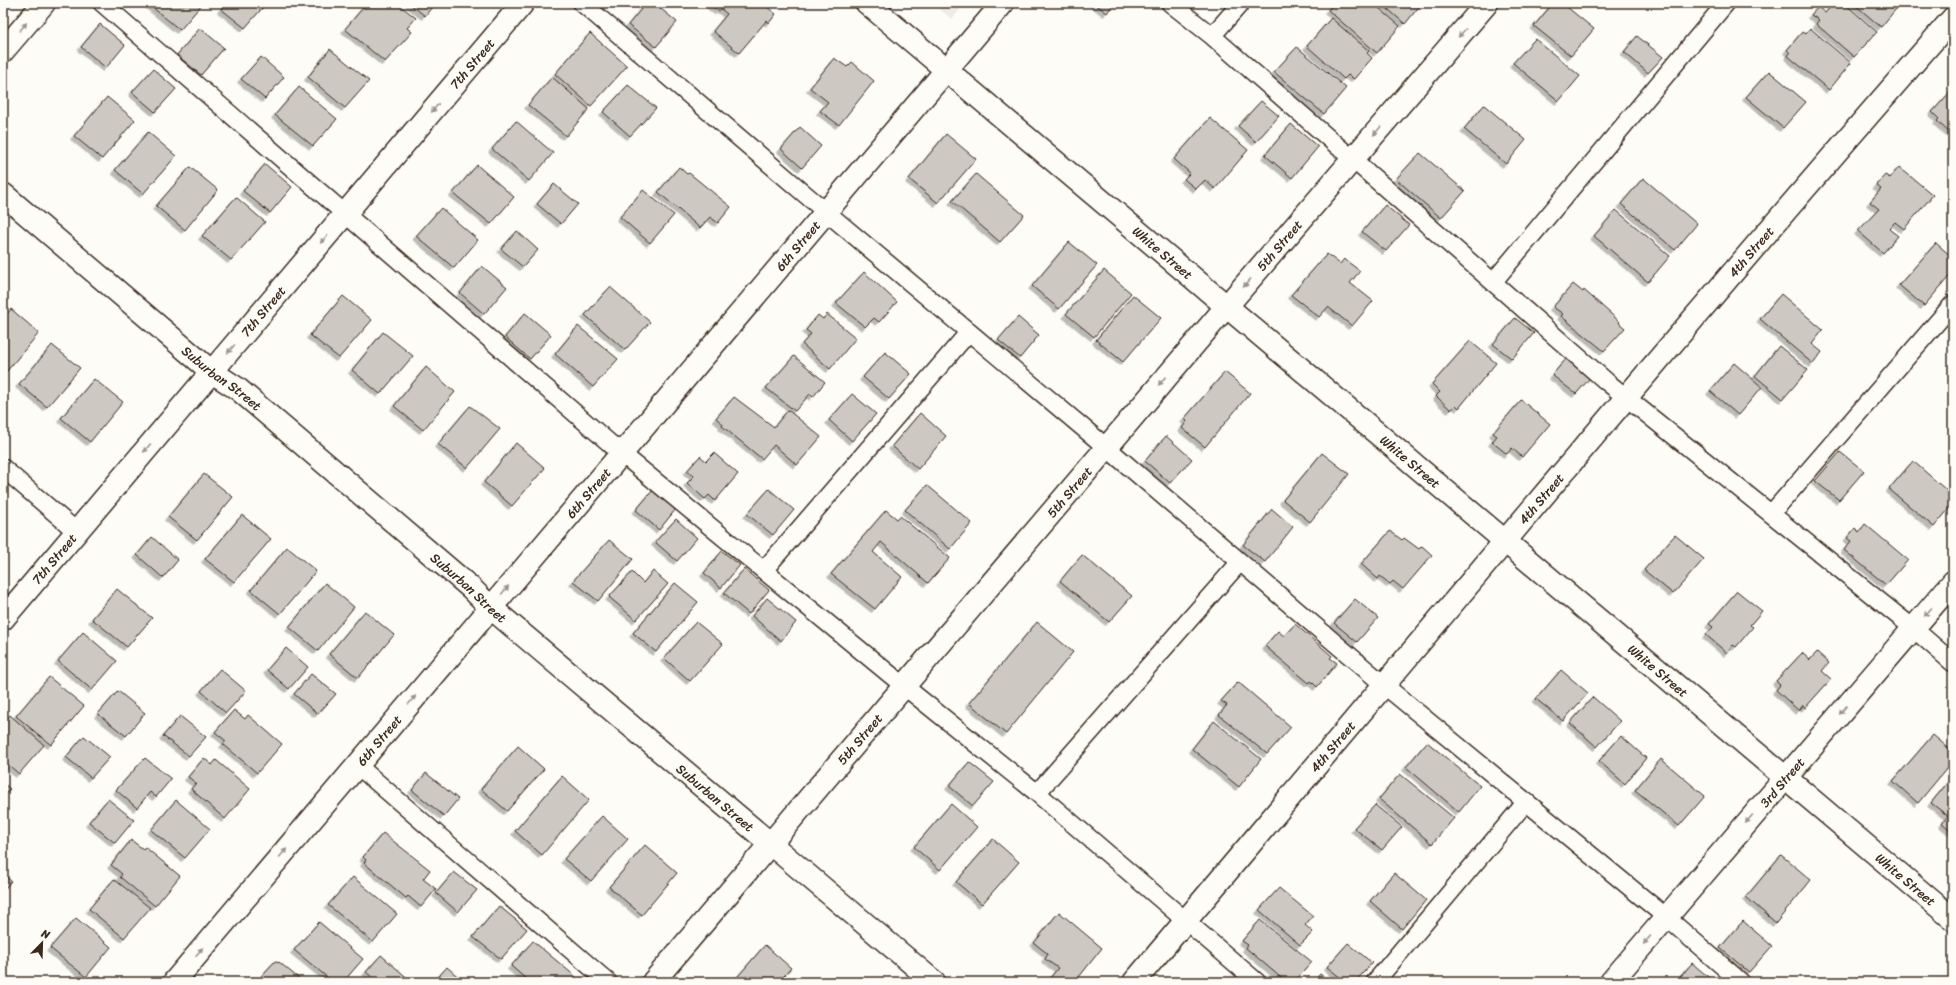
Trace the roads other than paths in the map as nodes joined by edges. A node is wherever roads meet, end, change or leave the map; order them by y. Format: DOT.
graph roads {
  1 [pos="44,3"];
  2 [pos="102,3"];
  3 [pos="523,3"];
  4 [pos="582,3"];
  5 [pos="867,3"];
  6 [pos="1003,3"];
  7 [pos="1170,3"];
  8 [pos="1241,3"];
  9 [pos="1487,3"];
  10 [pos="1726,3"];
  11 [pos="1953,18"];
  12 [pos="1212,36"];
  13 [pos="3,51"];
  14 [pos="946,69"];
  15 [pos="1352,160"];
  16 [pos="3,194"];
  17 [pos="826,211"];
  18 [pos="346,213"];
  19 [pos="1493,282"];
  20 [pos="1953,304"];
  21 [pos="1226,306"];
  22 [pos="969,332"];
  23 [pos="212,372"];
  24 [pos="1627,398"];
  25 [pos="1106,447"];
  26 [pos="621,453"];
  27 [pos="3,468"];
  28 [pos="1771,514"];
  29 [pos="77,532"];
  30 [pos="1505,542"];
  31 [pos="1240,562"];
  32 [pos="764,570"];
  33 [pos="1953,582"];
  34 [pos="490,607"];
  35 [pos="3,619"];
  36 [pos="1913,628"];
  37 [pos="1953,663"];
  38 [pos="904,686"];
  39 [pos="1384,686"];
  40 [pos="356,765"];
  41 [pos="1784,778"];
  42 [pos="1037,793"];
  43 [pos="1526,802"];
  44 [pos="770,843"];
  45 [pos="1666,918"];
  46 [pos="1953,920"];
  47 [pos="1185,921"];
  48 [pos="174,982"];
  49 [pos="608,982"];
  50 [pos="653,982"];
  51 [pos="934,982"];
  52 [pos="1134,982"];
  53 [pos="1256,982"];
  54 [pos="1375,982"];
  55 [pos="1611,982"];
  56 [pos="1741,982"];
  13 -- 1 [label="street, one-way"];
  2 -- 18 [label="lane"];
  3 -- 18 [label="street, 7th Street, one-way"];
  4 -- 17 [label="lane"];
  5 -- 14 [label="street, White Street"];
  6 -- 14 [label="street, 6th Street"];
  7 -- 12 [label="lane"];
  8 -- 12 [label="lane"];
  9 -- 15 [label="street, 5th Street, one-way"];
  10 -- 19 [label="lane"];
  11 -- 24 [label="street, 4th Street"];
  12 -- 15 [label="lane"];
  14 -- 17 [label="street, 6th Street"];
  14 -- 21 [label="street, White Street"];
  15 -- 19 [label="lane"];
  15 -- 21 [label="street, 5th Street, one-way"];
  16 -- 23 [label="street, Suburban Street"];
  17 -- 22 [label="lane"];
  17 -- 26 [label="street, 6th Street"];
  18 -- 23 [label="street, 7th Street, one-way"];
  18 -- 26 [label="lane"];
  19 -- 24 [label="lane"];
  20 -- 28 [label="lane"];
  21 -- 25 [label="street, 5th Street, one-way"];
  21 -- 30 [label="street, White Street"];
  22 -- 25 [label="lane"];
  22 -- 32 [label="lane"];
  23 -- 29 [label="street, 7th Street, one-way"];
  23 -- 34 [label="street, Suburban Street"];
  24 -- 28 [label="lane"];
  24 -- 30 [label="street, 4th Street"];
  25 -- 31 [label="lane"];
  25 -- 38 [label="street, 5th Street"];
  26 -- 32 [label="lane"];
  34 -- 26 [label="street, 6th Street, one-way"];
  27 -- 29 [label="lane"];
  28 -- 36 [label="lane"];
  29 -- 35 [label="street, 7th Street"];
  30 -- 39 [label="street, 4th Street"];
  30 -- 41 [label="street, White Street"];
  31 -- 39 [label="lane"];
  31 -- 42 [label="lane"];
  32 -- 38 [label="lane"];
  33 -- 36 [label="street, 3rd Street, one-way"];
  40 -- 34 [label="street, 6th Street, one-way"];
  34 -- 44 [label="street, Suburban Street"];
  36 -- 37 [label="lane"];
  36 -- 41 [label="street, 3rd Street, one-way"];
  38 -- 42 [label="lane"];
  38 -- 44 [label="street, 5th Street"];
  39 -- 43 [label="lane"];
  39 -- 47 [label="street, 4th Street"];
  48 -- 40 [label="street, 6th Street, one-way"];
  40 -- 49 [label="lane"];
  41 -- 45 [label="street, 3rd Street, one-way"];
  41 -- 46 [label="street, White Street"];
  42 -- 47 [label="lane"];
  43 -- 45 [label="lane"];
  43 -- 54 [label="lane"];
  44 -- 50 [label="street, 5th Street"];
  44 -- 51 [label="street, Suburban Street"];
  45 -- 55 [label="street, 3rd Street, one-way"];
  45 -- 56 [label="lane"];
  47 -- 52 [label="street, 4th Street"];
  47 -- 53 [label="lane"];
}
